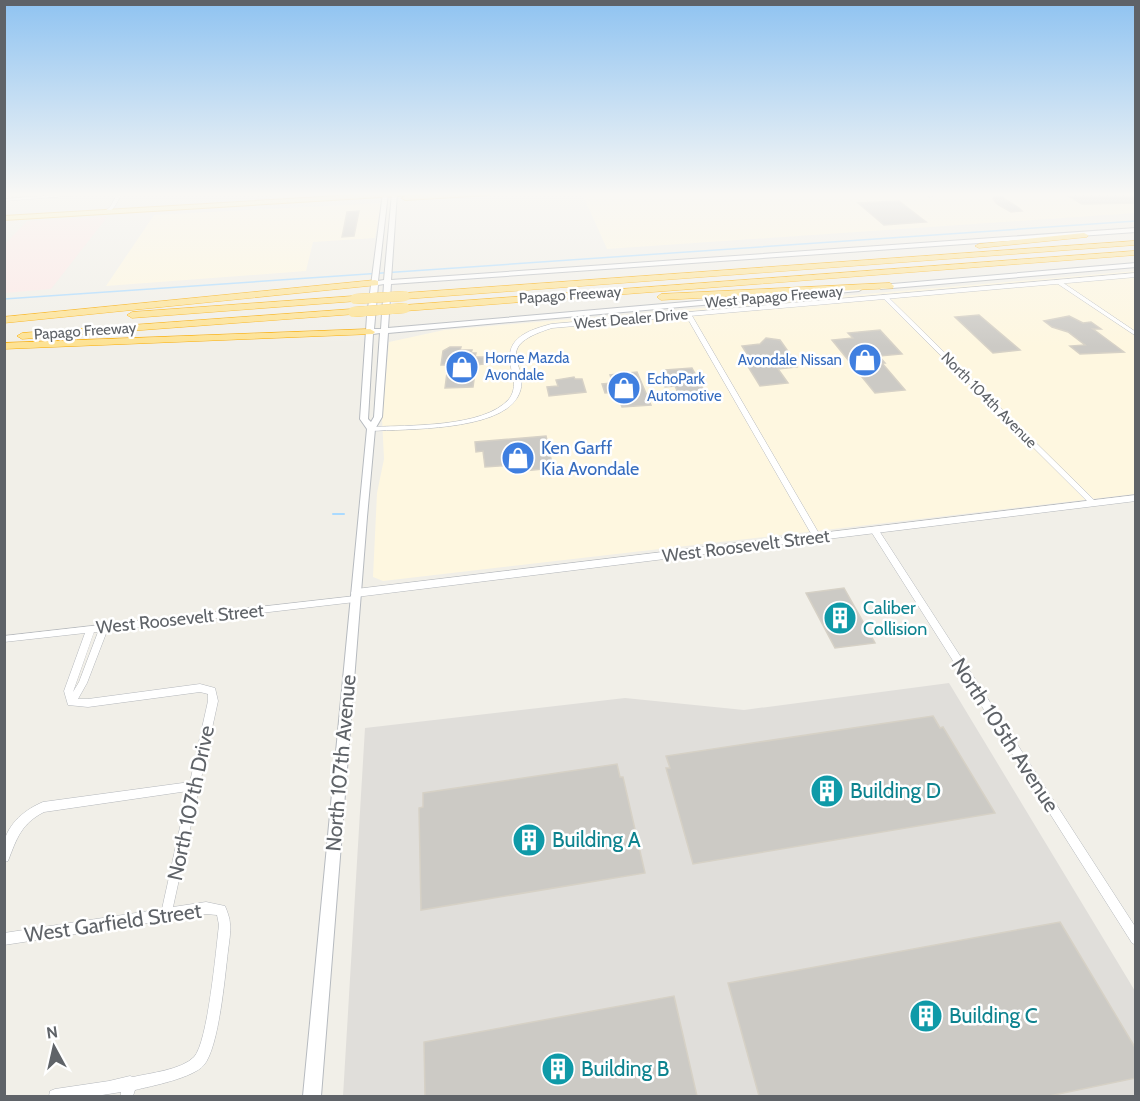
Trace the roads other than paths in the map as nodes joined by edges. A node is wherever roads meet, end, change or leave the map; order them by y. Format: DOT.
graph roads {
  1 [pos="379,244"];
  2 [pos="385,244"];
  3 [pos="390,244"];
  4 [pos="939,244"];
  5 [pos="996,244"];
  6 [pos="1117,244"];
  7 [pos="1136,255"];
  8 [pos="389,256"];
  9 [pos="842,264"];
  10 [pos="1136,265"];
  11 [pos="1136,274"];
  12 [pos="375,280"];
  13 [pos="388,280"];
  14 [pos="1057,281"];
  15 [pos="890,286"];
  16 [pos="884,297"];
  17 [pos="425,306"];
  18 [pos="688,314"];
  19 [pos="4,322"];
  20 [pos="384,331"];
  21 [pos="370,332"];
  22 [pos="1136,335"];
  23 [pos="4,337"];
  24 [pos="4,346"];
  25 [pos="371,429"];
  26 [pos="1136,498"];
  27 [pos="1093,503"];
  28 [pos="875,531"];
  29 [pos="817,537"];
  30 [pos="355,596"];
  31 [pos="104,627"];
  32 [pos="91,629"];
  33 [pos="4,639"];
  34 [pos="85,676"];
  35 [pos="73,678"];
  36 [pos="71,702"];
  37 [pos="194,786"];
  38 [pos="4,856"];
  39 [pos="166,915"];
  40 [pos="4,939"];
  41 [pos="1136,939"];
  42 [pos="128,1090"];
  43 [pos="55,1096"];
  44 [pos="312,1096"];
  1 -- 12 [label="main road, North 107th Avenue"];
  2 -- 8 [label="main road"];
  3 -- 8 [label="main road, North 107th Avenue"];
  4 -- 13 [label="main road"];
  5 -- 9 [label="highway"];
  6 -- 9 [label="highway, Papago Freeway"];
  7 -- 17 [label="highway, Papago Freeway"];
  8 -- 13 [label="main road, North 107th Avenue"];
  9 -- 19 [label="highway, Papago Freeway, bridge"];
  10 -- 15 [label="main road, West Papago Freeway"];
  11 -- 14 [label="street, West Dealer Drive"];
  12 -- 13 [label="main road"];
  12 -- 19 [label="highway"];
  12 -- 21 [label="main road, North 107th Avenue"];
  13 -- 20 [label="main road, North 107th Avenue"];
  14 -- 16 [label="street, West Dealer Drive"];
  14 -- 22 [label="street"];
  15 -- 17 [label="highway"];
  15 -- 20 [label="main road, West Papago Freeway"];
  16 -- 18 [label="street, West Dealer Drive"];
  16 -- 27 [label="street, North 104th Avenue"];
  17 -- 23 [label="highway, Papago Freeway, bridge"];
  18 -- 25 [label="street, West Dealer Drive"];
  18 -- 29 [label="street"];
  20 -- 21 [label="main road, West Papago Freeway"];
  20 -- 25 [label="main road, North 107th Avenue"];
  21 -- 24 [label="highway"];
  21 -- 25 [label="main road, North 107th Avenue"];
  25 -- 30 [label="main road, North 107th Avenue"];
  26 -- 27 [label="street, West Roosevelt Street"];
  27 -- 28 [label="street, West Roosevelt Street"];
  28 -- 29 [label="street, West Roosevelt Street"];
  28 -- 41 [label="street, North 105th Avenue"];
  29 -- 30 [label="street, West Roosevelt Street"];
  30 -- 31 [label="street, West Roosevelt Street"];
  30 -- 44 [label="main road, North 107th Avenue"];
  31 -- 32 [label="street, West Roosevelt Street"];
  31 -- 34 [label="street"];
  32 -- 33 [label="street, West Roosevelt Street"];
  32 -- 35 [label="street"];
  34 -- 35 [label="street"];
  34 -- 36 [label="street"];
  35 -- 36 [label="street"];
  36 -- 37 [label="street, North 107th Drive"];
  37 -- 38 [label="street"];
  37 -- 39 [label="street, North 107th Drive"];
  39 -- 40 [label="street, West Garfield Street"];
  39 -- 42 [label="street, West Garfield Street"];
  42 -- 43 [label="street"];
}
